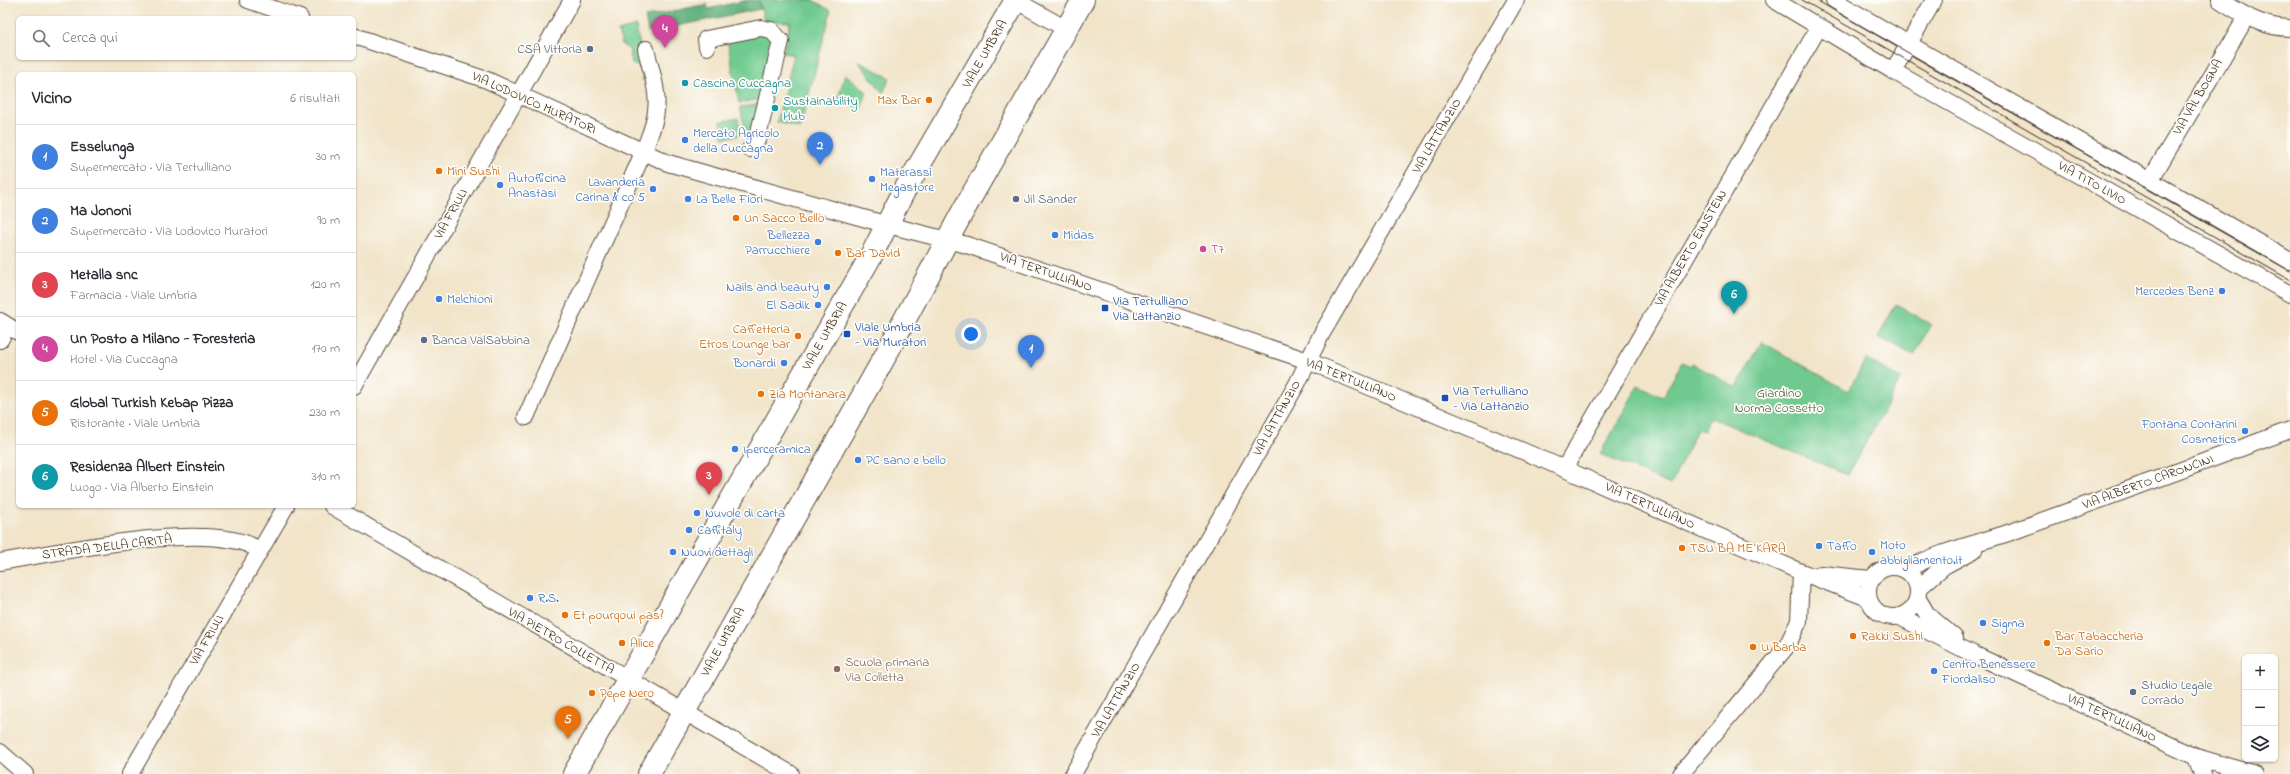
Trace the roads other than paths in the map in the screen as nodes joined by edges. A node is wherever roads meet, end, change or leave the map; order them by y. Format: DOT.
graph roads {
  1 [pos="248,0"];
  2 [pos="572,0"];
  3 [pos="1016,0"];
  4 [pos="1083,0"];
  5 [pos="1516,0"];
  6 [pos="1774,0"];
  7 [pos="1834,0"];
  8 [pos="1934,0"];
  9 [pos="2220,0"];
  10 [pos="294,16"];
  11 [pos="2246,16"];
  12 [pos="1819,27"];
  13 [pos="1066,28"];
  14 [pos="2290,28"];
  15 [pos="356,37"];
  16 [pos="1908,44"];
  17 [pos="707,47"];
  18 [pos="646,49"];
  19 [pos="1893,71"];
  20 [pos="518,94"];
  21 [pos="750,150"];
  22 [pos="643,152"];
  23 [pos="2151,179"];
  24 [pos="888,225"];
  25 [pos="947,240"];
  26 [pos="2290,261"];
  27 [pos="2290,294"];
  28 [pos="9,327"];
  29 [pos="0,340"];
  30 [pos="1308,361"];
  31 [pos="356,382"];
  32 [pos="526,417"];
  33 [pos="2290,430"];
  34 [pos="1564,469"];
  35 [pos="285,508"];
  36 [pos="335,508"];
  37 [pos="2006,534"];
  38 [pos="259,550"];
  39 [pos="0,562"];
  40 [pos="1906,570"];
  41 [pos="1801,572"];
  42 [pos="1871,579"];
  43 [pos="1918,594"];
  44 [pos="1868,598"];
  45 [pos="1900,617"];
  46 [pos="1973,654"];
  47 [pos="627,680"];
  48 [pos="684,713"];
  49 [pos="0,752"];
  50 [pos="2196,756"];
  51 [pos="2246,773"];
  52 [pos="25,774"];
  53 [pos="130,774"];
  54 [pos="574,774"];
  55 [pos="649,774"];
  56 [pos="791,774"];
  57 [pos="1074,774"];
  58 [pos="1682,774"];
  59 [pos="2202,774"];
  1 -- 10 [label="street"];
  2 -- 20 [label="street, VIA FRIULI"];
  3 -- 13 [label="street, VIALE UMBRIA"];
  3 -- 24 [label="main road, VIALE UMBRIA"];
  4 -- 13 [label="main road, VIALE UMBRIA"];
  5 -- 30 [label="street, VIA LATTANZIO"];
  6 -- 12 [label="street, VIA TITO LIVIO"];
  7 -- 16 [label="street"];
  8 -- 16 [label="street"];
  9 -- 11 [label="street"];
  11 -- 14 [label="street"];
  11 -- 23 [label="street, VIA VAL BOGNA"];
  12 -- 19 [label="street, VIA TITO LIVIO"];
  12 -- 34 [label="street, VIA ALBERTO EINSTEIN"];
  13 -- 25 [label="main road, VIALE UMBRIA"];
  15 -- 20 [label="street, VIA LODOVICO MURATORI"];
  16 -- 19 [label="street"];
  16 -- 23 [label="street"];
  17 -- 21 [label="street"];
  18 -- 22 [label="street"];
  19 -- 27 [label="street, VIA TITO LIVIO"];
  20 -- 22 [label="street, VIA LODOVICO MURATORI"];
  20 -- 31 [label="street, VIA FRIULI"];
  22 -- 24 [label="street, VIA LODOVICO MURATORI"];
  22 -- 32 [label="street"];
  23 -- 26 [label="street"];
  24 -- 25 [label="street, VIA TERTULLIANO"];
  24 -- 47 [label="main road, VIALE UMBRIA"];
  25 -- 30 [label="street, VIA TERTULLIANO"];
  25 -- 48 [label="main road, VIALE UMBRIA"];
  28 -- 29 [label="street"];
  30 -- 34 [label="street, VIA TERTULLIANO"];
  30 -- 57 [label="street, VIA LATTANZIO"];
  33 -- 37 [label="street, VIA ALBERTO CARONCINI"];
  34 -- 41 [label="street, VIA TERTULLIANO"];
  35 -- 38 [label="street, VIA FRIULI"];
  36 -- 47 [label="street, VIA PIETRO COLLETTA"];
  37 -- 40 [label="street, VIA ALBERTO CARONCINI"];
  37 -- 43 [label="street, VIA ALBERTO CARONCINI"];
  38 -- 39 [label="street, STRADA DELLA CARITÀ"];
  38 -- 53 [label="street, VIA FRIULI"];
  40 -- 42 [label="street"];
  40 -- 43 [label="street, VIA TERTULLIANO"];
  41 -- 42 [label="street, VIA TERTULLIANO"];
  41 -- 44 [label="street, VIA TERTULLIANO"];
  41 -- 58 [label="street"];
  42 -- 44 [label="street"];
  43 -- 45 [label="street"];
  43 -- 46 [label="street, VIA TERTULLIANO"];
  44 -- 45 [label="street, VIA TERTULLIANO"];
  45 -- 46 [label="street, VIA TERTULLIANO"];
  46 -- 50 [label="street, VIA TERTULLIANO"];
  47 -- 48 [label="street, VIA PIETRO COLLETTA"];
  47 -- 54 [label="main road, VIALE UMBRIA"];
  48 -- 55 [label="main road, VIALE UMBRIA"];
  48 -- 56 [label="street, VIA PIETRO COLLETTA"];
  49 -- 52 [label="street"];
  50 -- 51 [label="street, VIA TERTULLIANO"];
  50 -- 59 [label="street"];
}
